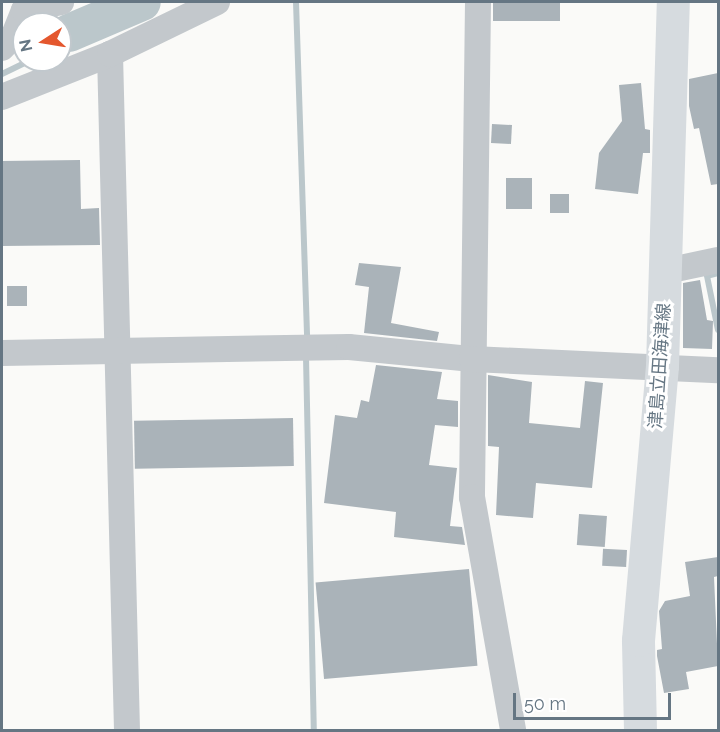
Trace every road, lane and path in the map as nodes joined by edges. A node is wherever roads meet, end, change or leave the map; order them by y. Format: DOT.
graph roads {
  1 [pos="61,2"];
  2 [pos="217,2"];
  3 [pos="478,2"];
  4 [pos="673,2"];
  5 [pos="39,12"];
  6 [pos="110,54"];
  7 [pos="2,97"];
  8 [pos="718,260"];
  9 [pos="666,271"];
  10 [pos="118,352"];
  11 [pos="2,353"];
  12 [pos="472,359"];
  13 [pos="662,366"];
  14 [pos="718,370"];
  15 [pos="127,730"];
  16 [pos="513,730"];
  17 [pos="640,730"];
  1 -- 5 [label="street"];
  2 -- 6 [label="street"];
  3 -- 12 [label="street"];
  4 -- 9 [label="main road, 津島立田海津線"];
  6 -- 7 [label="street"];
  6 -- 10 [label="street"];
  8 -- 9 [label="street"];
  9 -- 13 [label="main road, 津島立田海津線"];
  10 -- 11 [label="street"];
  10 -- 12 [label="street"];
  10 -- 15 [label="street"];
  12 -- 13 [label="street"];
  12 -- 16 [label="street"];
  13 -- 14 [label="street"];
  13 -- 17 [label="main road, 津島立田海津線"];
}
